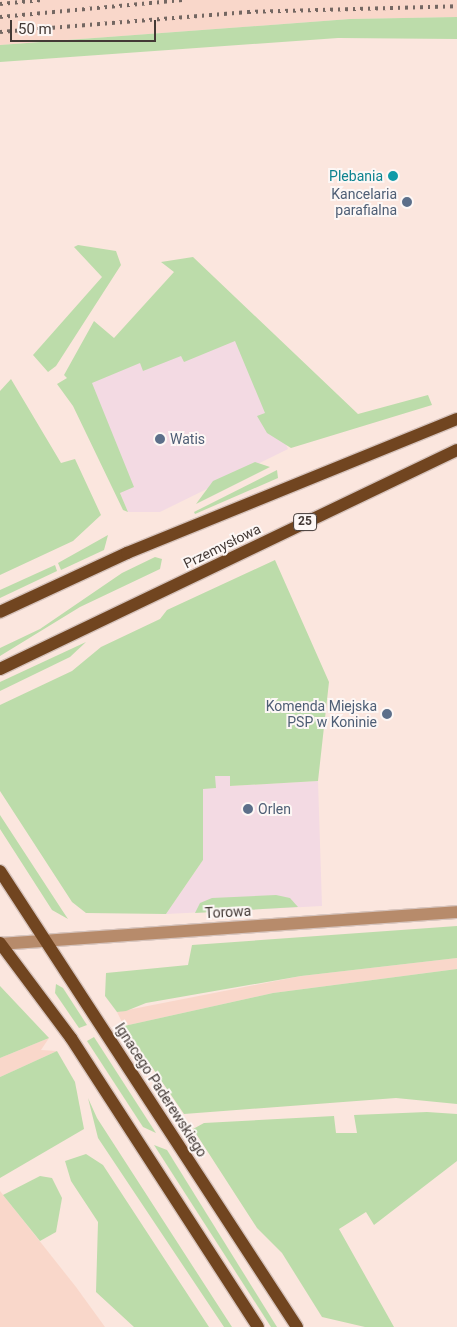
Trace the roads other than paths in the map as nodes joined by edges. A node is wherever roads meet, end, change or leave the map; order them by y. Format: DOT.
graph roads {
  1 [pos="457,419"];
  2 [pos="457,450"];
  3 [pos="0,612"];
  4 [pos="0,669"];
  5 [pos="0,870"];
  6 [pos="457,912"];
  7 [pos="45,940"];
  8 [pos="0,943"];
  9 [pos="258,1327"];
  10 [pos="297,1327"];
  1 -- 3 [label="main road, Przemysłowa"];
  2 -- 4 [label="main road, Przemysłowa / 25"];
  5 -- 7 [label="main road, Ignacego Paderewskiego"];
  6 -- 7 [label="street, Torowa"];
  7 -- 8 [label="street, Torowa"];
  7 -- 10 [label="main road, Ignacego Paderewskiego"];
  8 -- 9 [label="main road"];
}
